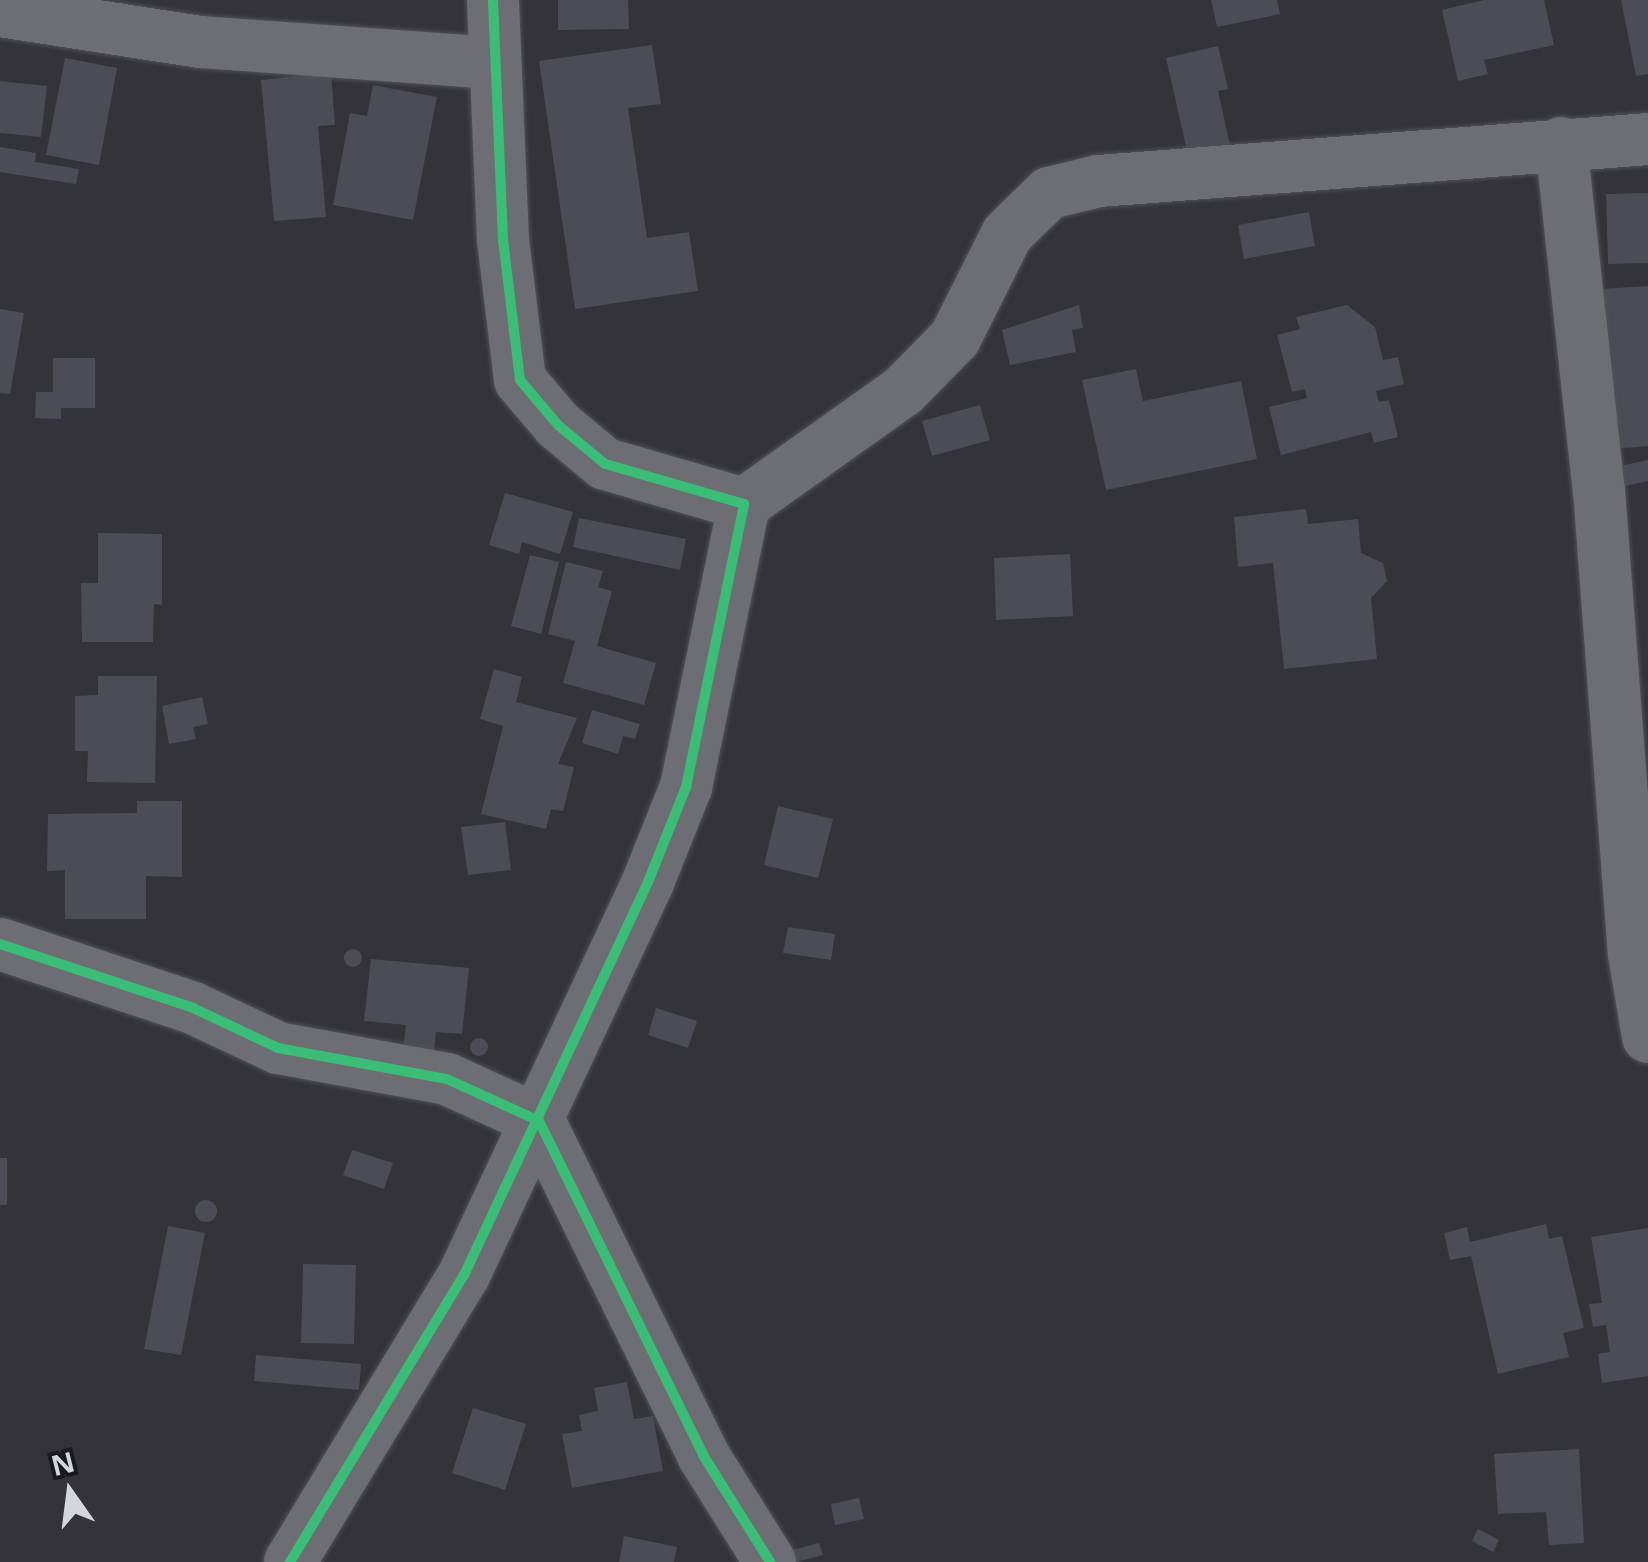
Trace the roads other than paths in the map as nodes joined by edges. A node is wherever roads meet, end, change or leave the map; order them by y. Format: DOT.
graph roads {
  1 [pos="493,0"];
  2 [pos="0,11"];
  3 [pos="492,63"];
  4 [pos="1648,139"];
  5 [pos="1561,143"];
  6 [pos="744,504"];
  7 [pos="0,944"];
  8 [pos="1648,1037"];
  9 [pos="539,1121"];
  10 [pos="290,1562"];
  11 [pos="770,1562"];
  1 -- 3 [label="street"];
  2 -- 3 [label="street"];
  3 -- 6 [label="street"];
  4 -- 5 [label="street"];
  5 -- 6 [label="street"];
  5 -- 8 [label="street"];
  6 -- 9 [label="street"];
  7 -- 9 [label="street"];
  9 -- 10 [label="street"];
  9 -- 11 [label="street"];
}
